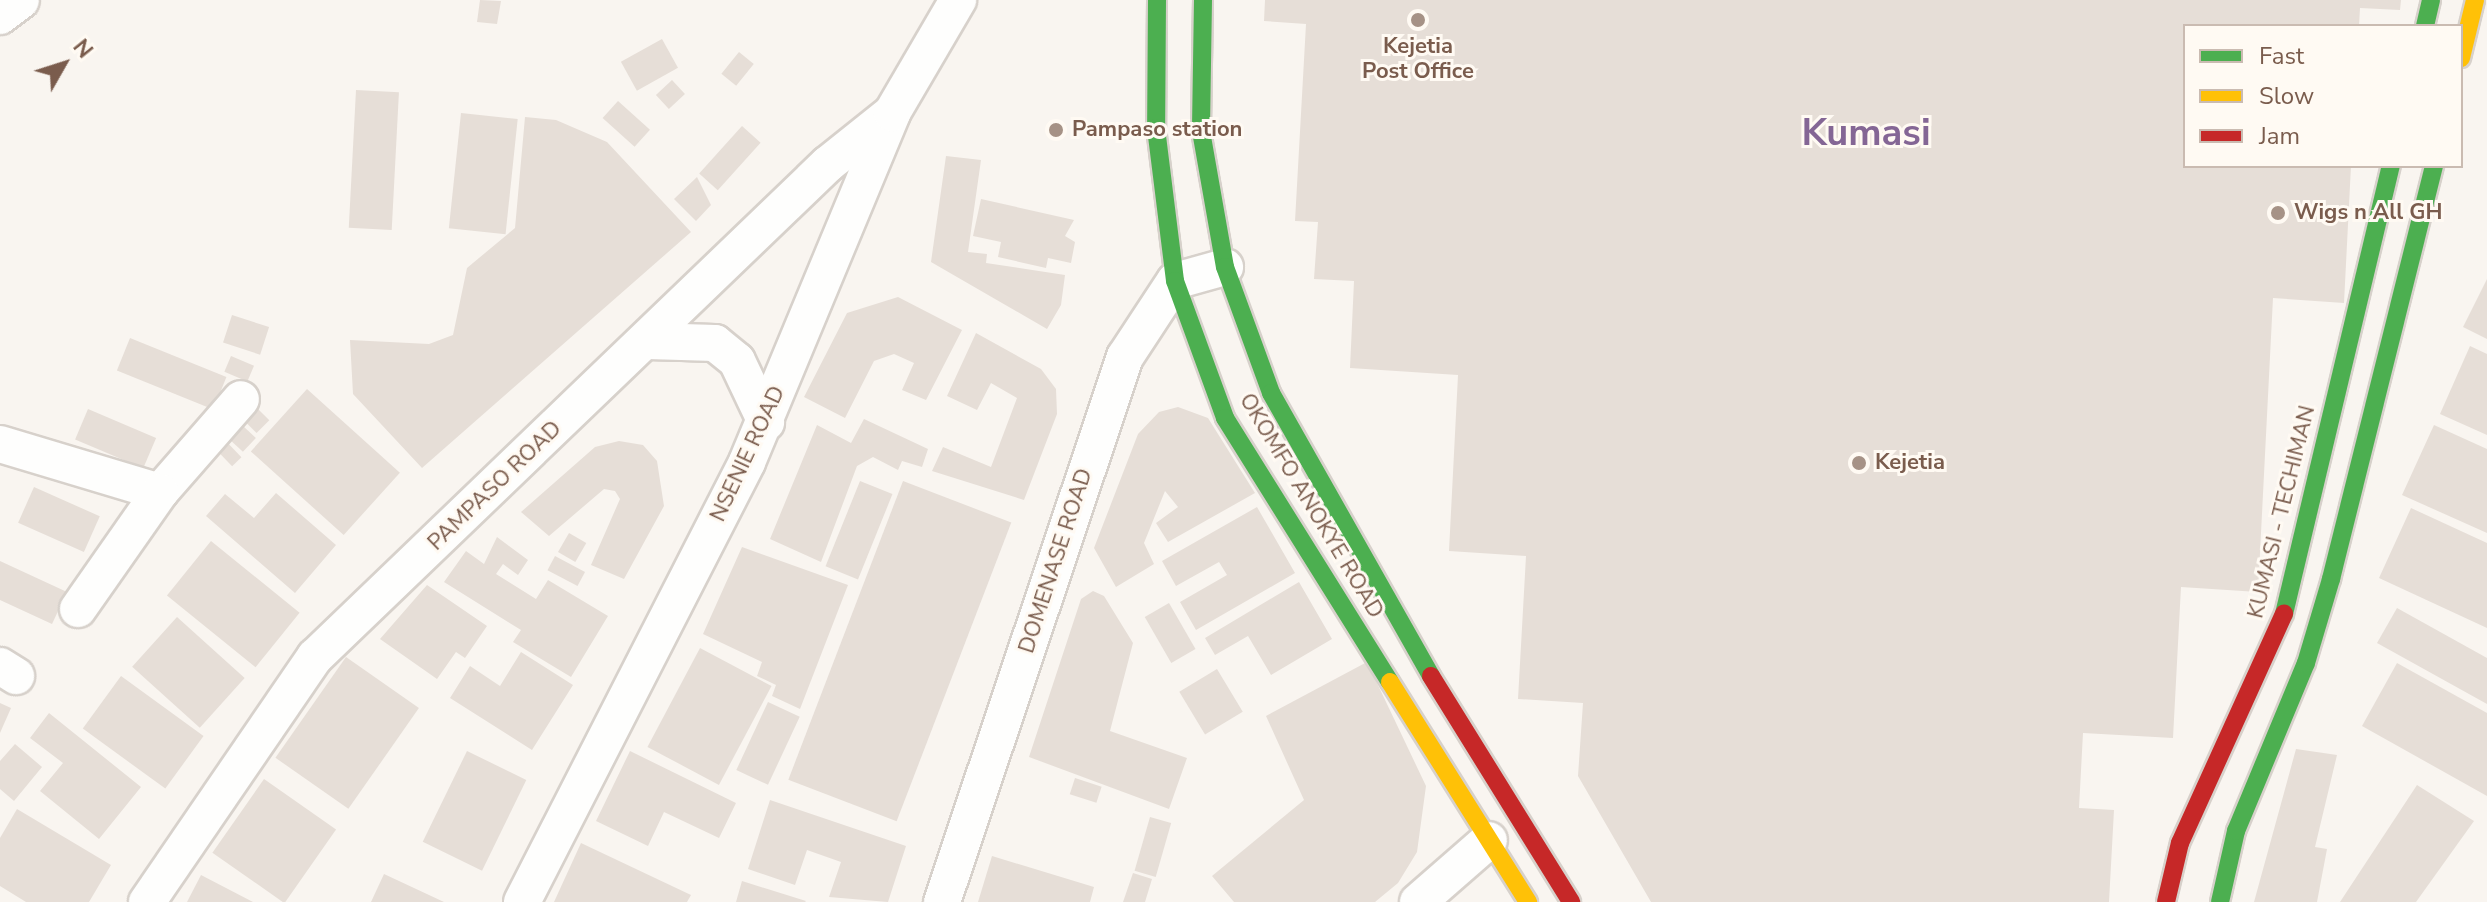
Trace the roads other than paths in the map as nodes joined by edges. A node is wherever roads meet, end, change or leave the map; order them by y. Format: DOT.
graph roads {
  1 [pos="21,0"];
  2 [pos="958,0"];
  3 [pos="1157,0"];
  4 [pos="1203,0"];
  5 [pos="2431,0"];
  6 [pos="2475,0"];
  7 [pos="0,16"];
  8 [pos="2425,24"];
  9 [pos="2463,50"];
  10 [pos="892,113"];
  11 [pos="2391,168"];
  12 [pos="2433,168"];
  13 [pos="1225,267"];
  14 [pos="1175,281"];
  15 [pos="648,341"];
  16 [pos="241,399"];
  17 [pos="766,422"];
  18 [pos="0,444"];
  19 [pos="160,492"];
  20 [pos="78,609"];
  21 [pos="1489,840"];
  22 [pos="147,902"];
  23 [pos="522,902"];
  24 [pos="942,902"];
  25 [pos="1418,902"];
  26 [pos="1528,902"];
  27 [pos="1571,902"];
  28 [pos="2166,902"];
  29 [pos="2220,902"];
  1 -- 7 [label="street"];
  2 -- 10 [label="street, NSENIE ROAD"];
  3 -- 14 [label="main road, OKOMFO ANOKYE ROAD"];
  4 -- 13 [label="main road, OKOMFO ANOKYE ROAD"];
  5 -- 8 [label="main road"];
  6 -- 9 [label="main road"];
  10 -- 15 [label="street, PAMPASO ROAD"];
  10 -- 17 [label="street, NSENIE ROAD"];
  11 -- 28 [label="main road, KUMASI - TECHIMAN"];
  12 -- 29 [label="main road"];
  13 -- 14 [label="street"];
  13 -- 27 [label="main road, OKOMFO ANOKYE ROAD"];
  14 -- 21 [label="main road, OKOMFO ANOKYE ROAD"];
  14 -- 24 [label="street, DOMENASE ROAD"];
  15 -- 17 [label="street"];
  15 -- 22 [label="street, PAMPASO ROAD"];
  16 -- 19 [label="street"];
  17 -- 23 [label="street, NSENIE ROAD"];
  18 -- 19 [label="street"];
  19 -- 20 [label="street"];
  21 -- 25 [label="street"];
  21 -- 26 [label="main road, OKOMFO ANOKYE ROAD"];
}
